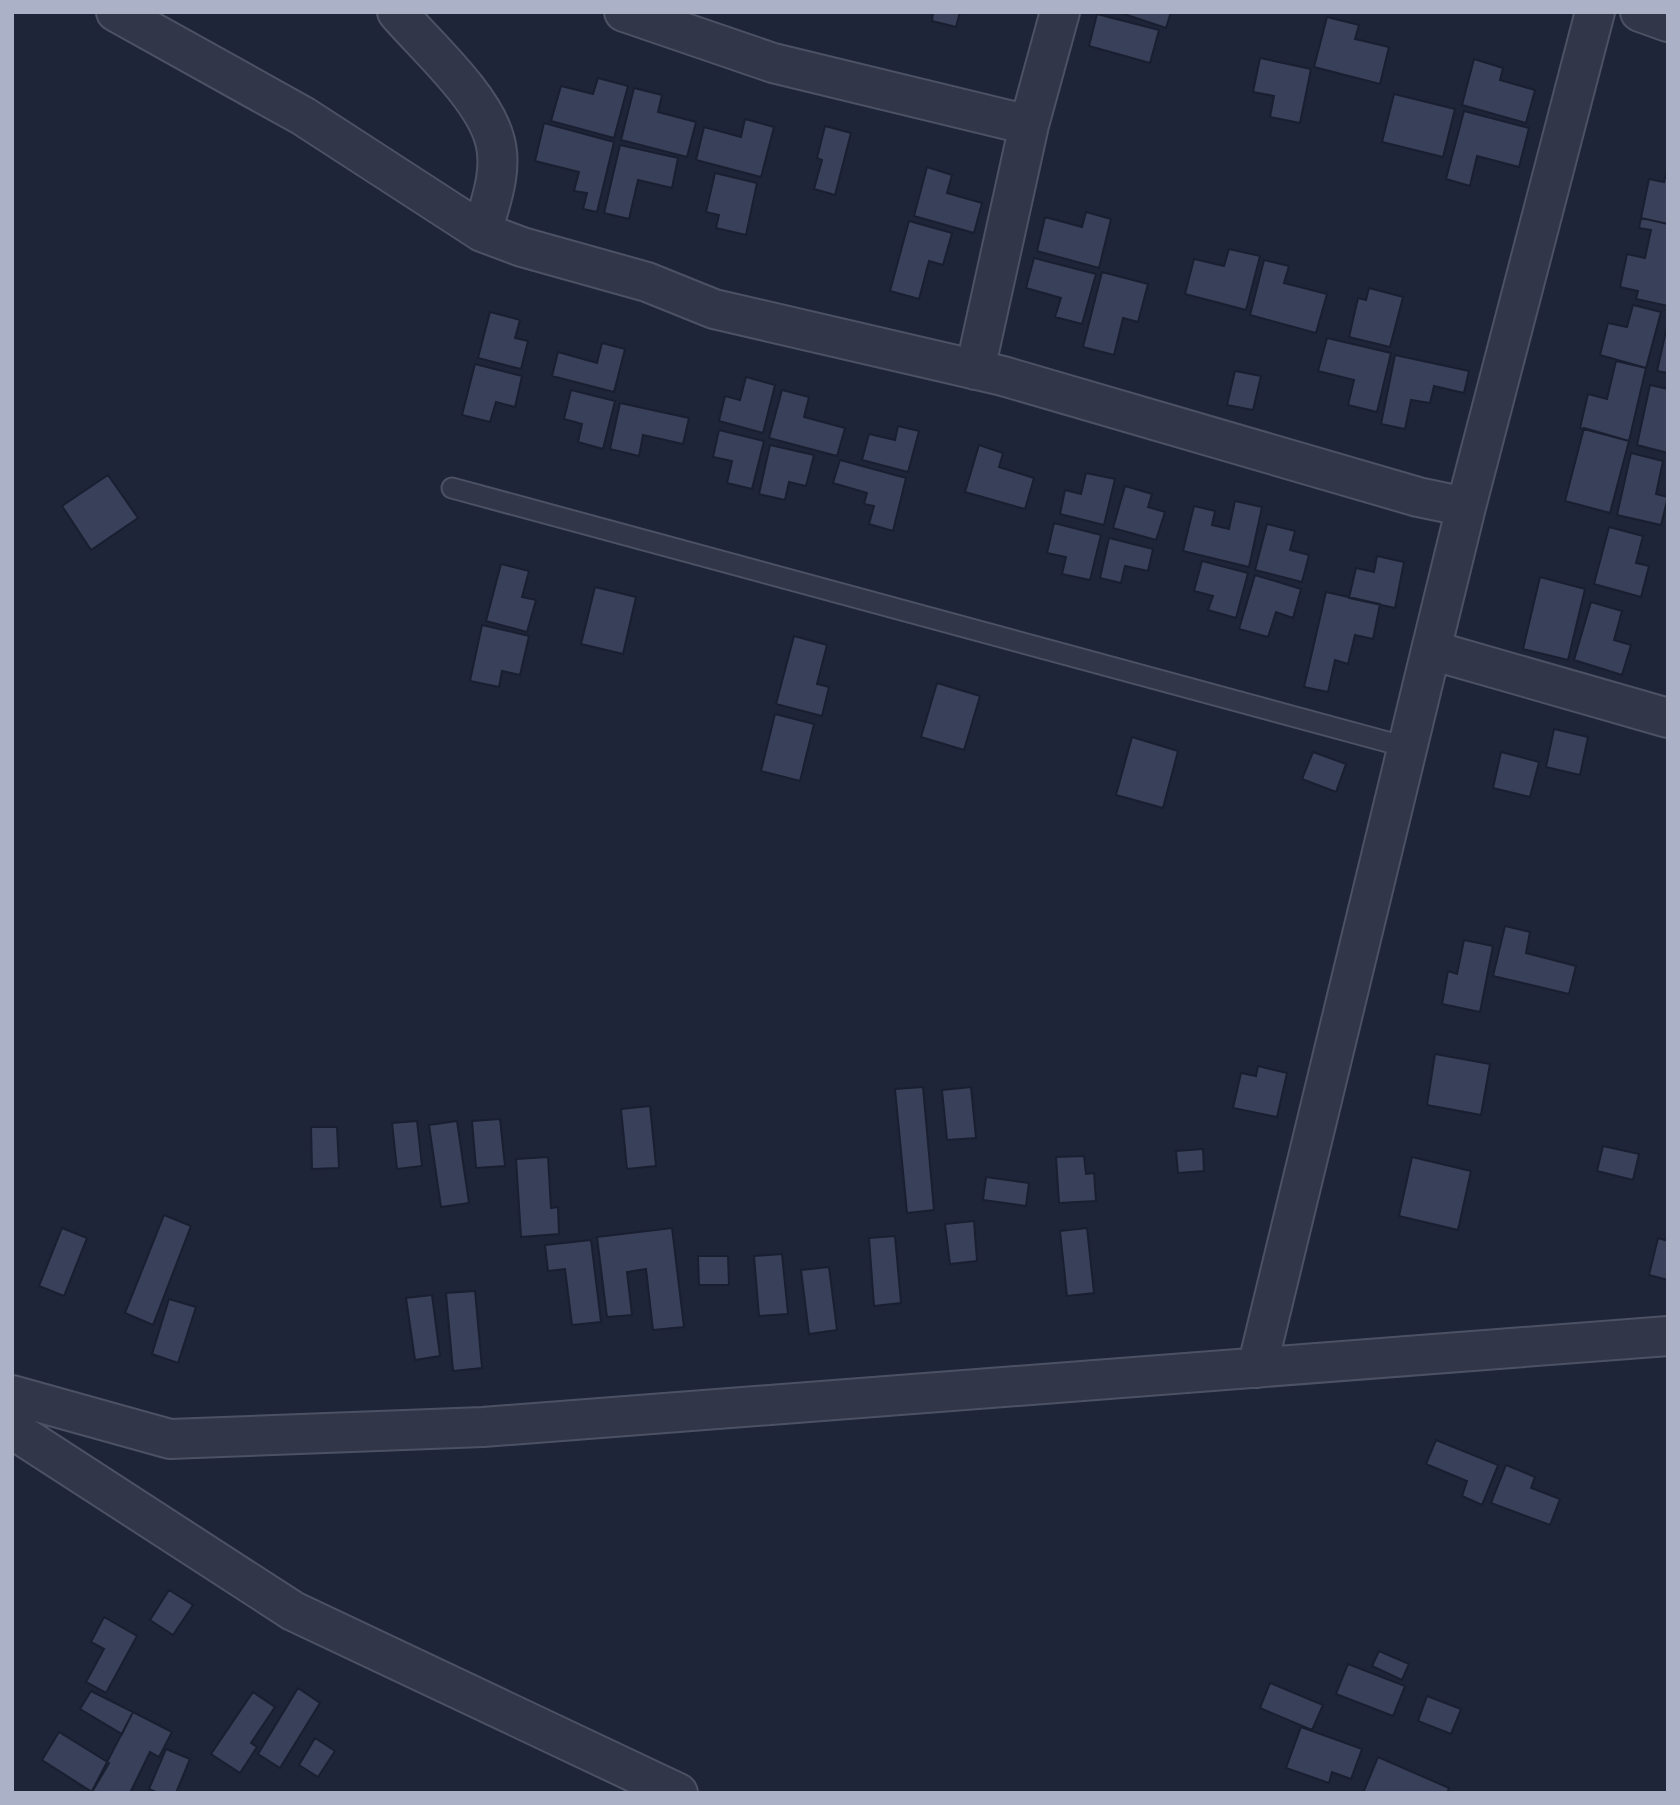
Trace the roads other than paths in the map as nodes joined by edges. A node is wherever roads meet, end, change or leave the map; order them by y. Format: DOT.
graph roads {
  1 [pos="116,12"];
  2 [pos="397,12"];
  3 [pos="624,12"];
  4 [pos="1060,12"];
  5 [pos="1595,12"];
  6 [pos="1640,12"];
  7 [pos="1668,22"];
  8 [pos="1029,125"];
  9 [pos="482,232"];
  10 [pos="975,370"];
  11 [pos="452,488"];
  12 [pos="1466,507"];
  13 [pos="1431,650"];
  14 [pos="1668,718"];
  15 [pos="1406,747"];
  16 [pos="1668,1336"];
  17 [pos="1257,1368"];
  18 [pos="12,1395"];
  19 [pos="12,1429"];
  20 [pos="678,1793"];
  1 -- 9 [label="street"];
  2 -- 9 [label="street"];
  3 -- 8 [label="street"];
  4 -- 8 [label="street"];
  5 -- 12 [label="street"];
  6 -- 7 [label="street"];
  8 -- 10 [label="street"];
  9 -- 10 [label="street"];
  10 -- 12 [label="street"];
  11 -- 15 [label="lane"];
  12 -- 13 [label="street"];
  13 -- 14 [label="street"];
  13 -- 15 [label="street"];
  15 -- 17 [label="street"];
  16 -- 17 [label="street"];
  17 -- 18 [label="street"];
  19 -- 20 [label="street"];
}
